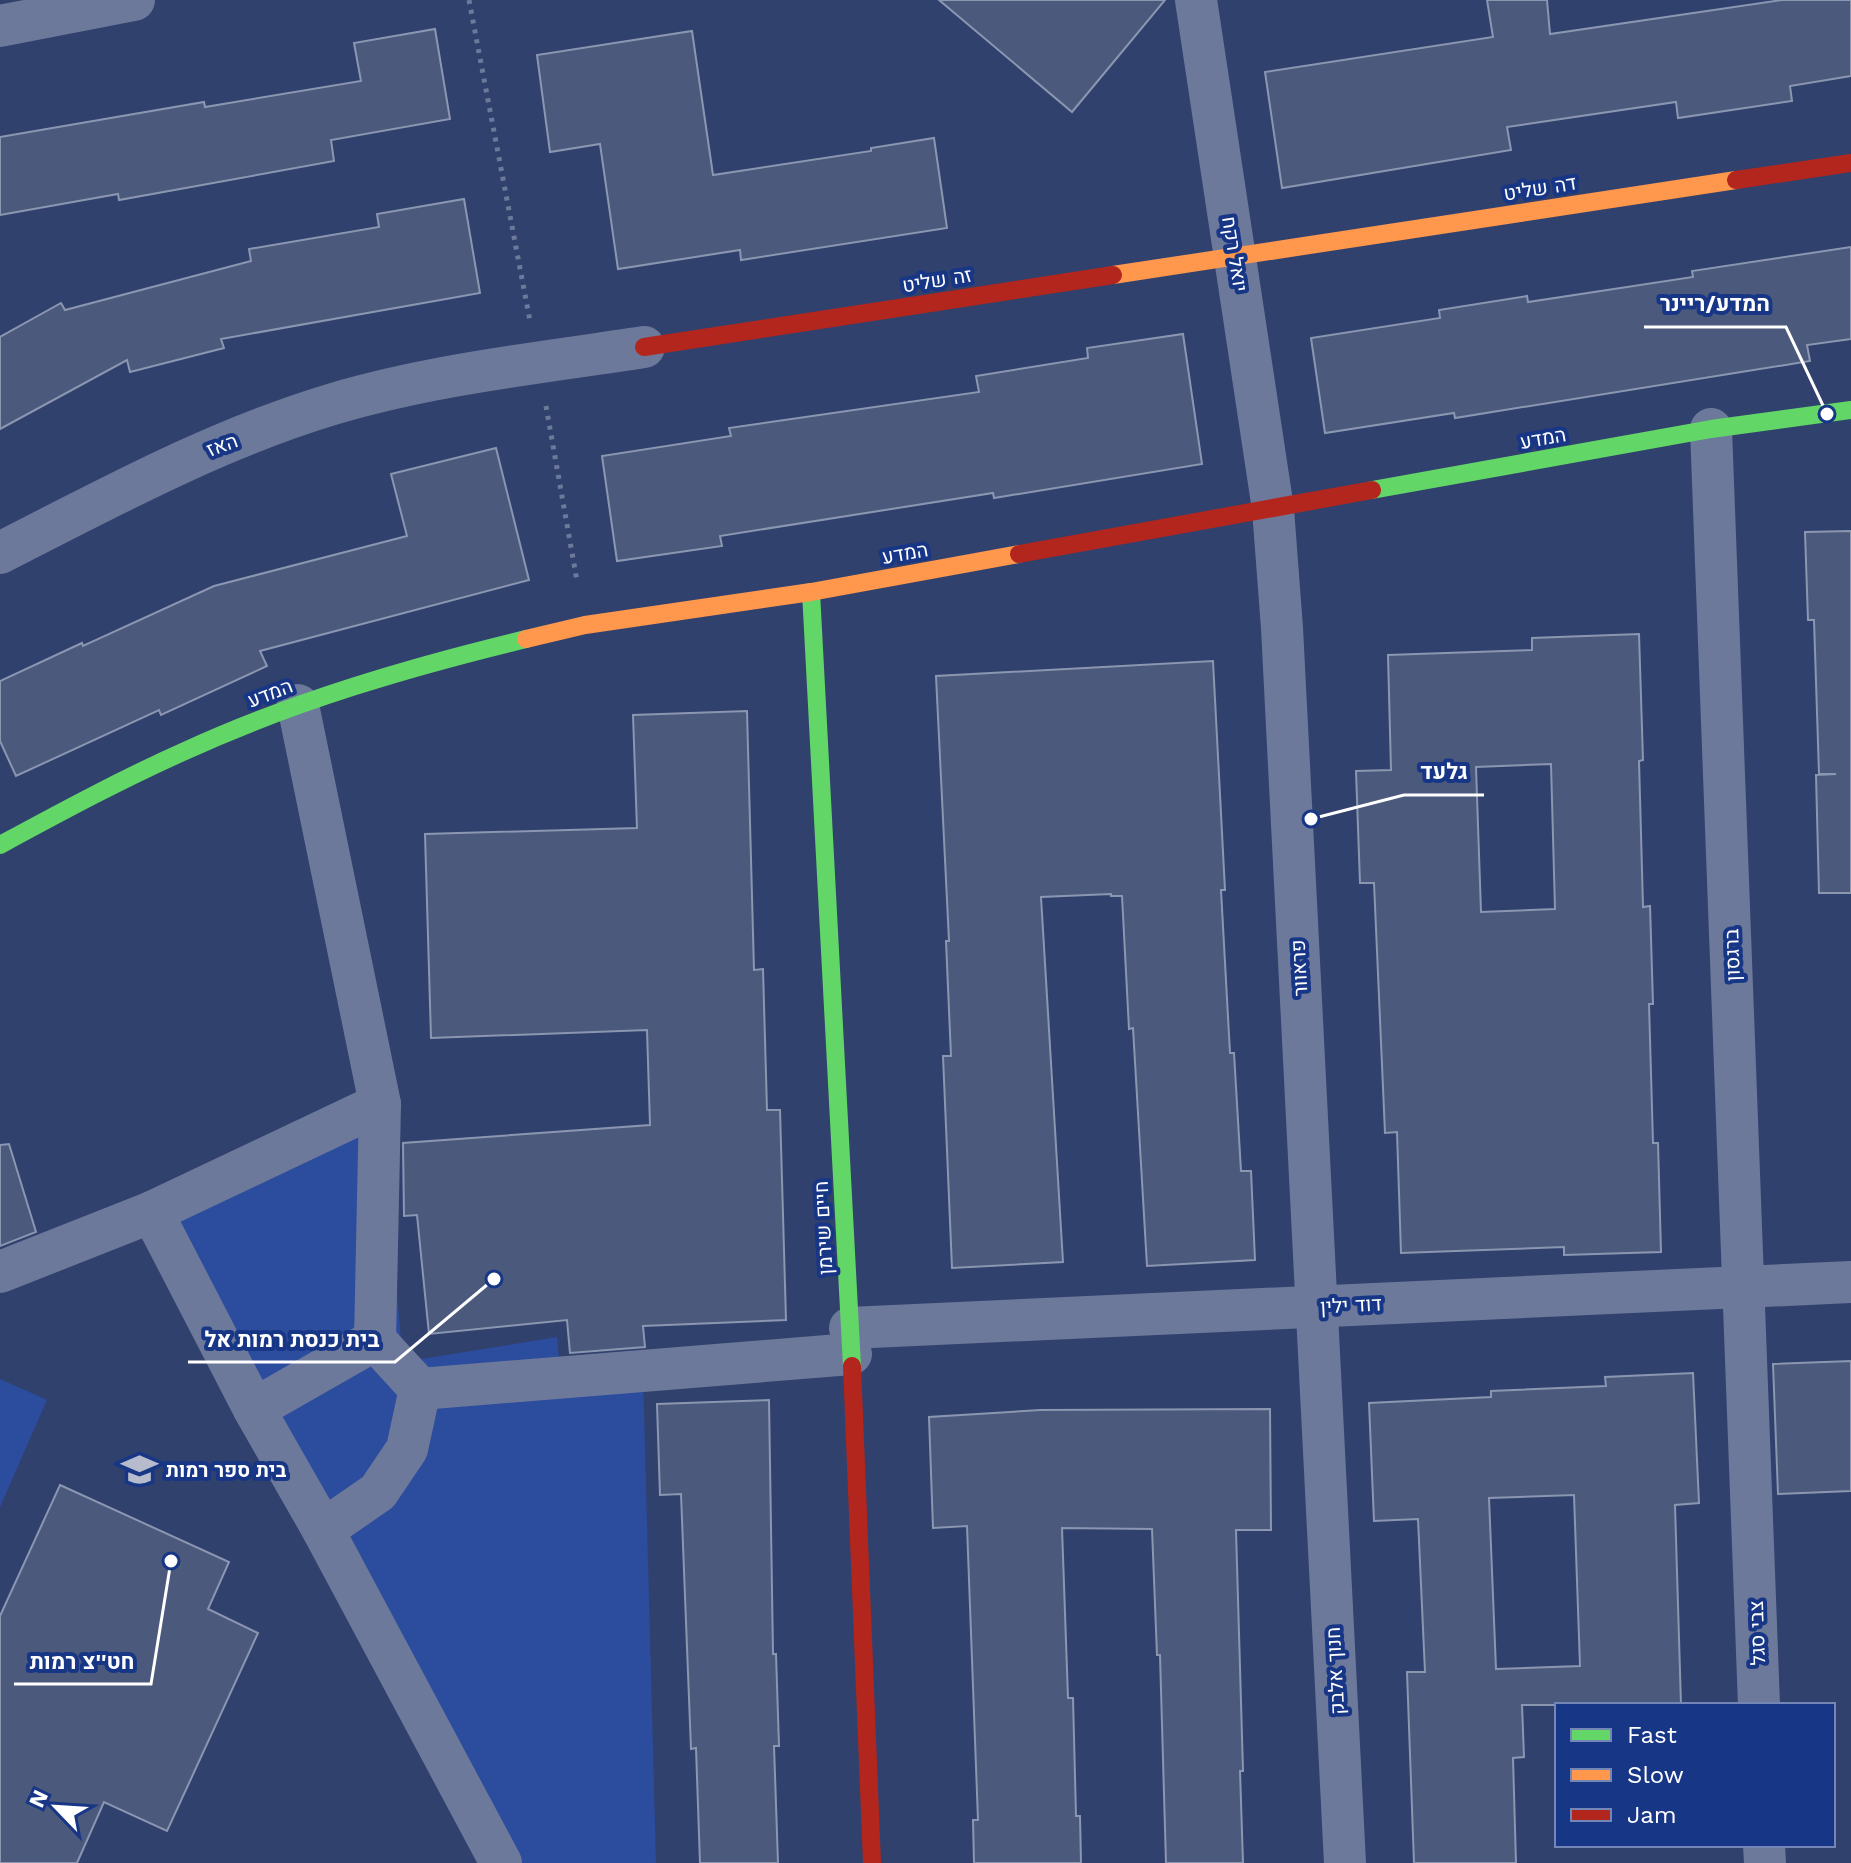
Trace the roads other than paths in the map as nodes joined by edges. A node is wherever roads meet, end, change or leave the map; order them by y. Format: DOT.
graph roads {
  1 [pos="134,0"];
  2 [pos="1196,0"];
  3 [pos="0,26"];
  4 [pos="1851,163"];
  5 [pos="1236,257"];
  6 [pos="644,347"];
  7 [pos="1851,410"];
  8 [pos="1711,429"];
  9 [pos="1273,509"];
  10 [pos="0,553"];
  11 [pos="811,592"];
  12 [pos="1282,628"];
  13 [pos="298,705"];
  14 [pos="2,840"];
  15 [pos="380,1104"];
  16 [pos="152,1212"];
  17 [pos="0,1272"];
  18 [pos="1851,1282"];
  19 [pos="1744,1287"];
  20 [pos="1316,1307"];
  21 [pos="375,1340"];
  22 [pos="851,1341"];
  23 [pos="420,1389"];
  24 [pos="254,1409"];
  25 [pos="1325,1480"];
  26 [pos="323,1530"];
  27 [pos="1754,1562"];
  28 [pos="1759,1703"];
  29 [pos="501,1863"];
  30 [pos="872,1863"];
  31 [pos="1345,1863"];
  1 -- 3 [label="street"];
  2 -- 5 [label="street, יואל רקח"];
  4 -- 5 [label="street, דה שליט"];
  5 -- 6 [label="street, זה שליט"];
  5 -- 9 [label="street, יואל רקח"];
  6 -- 10 [label="street, האז"];
  7 -- 8 [label="street, המדע"];
  8 -- 9 [label="street, המדע"];
  8 -- 19 [label="street, ברגסון"];
  9 -- 11 [label="street, המדע"];
  9 -- 12 [label="street, יואל רקח"];
  11 -- 13 [label="street, המדע"];
  11 -- 22 [label="street, חיים שירמן"];
  12 -- 20 [label="street, פראוור"];
  13 -- 14 [label="street, המדע"];
  13 -- 15 [label="street"];
  15 -- 16 [label="street"];
  15 -- 21 [label="street"];
  16 -- 17 [label="street"];
  16 -- 24 [label="street"];
  18 -- 19 [label="street, דוד ילין"];
  19 -- 20 [label="street, דוד ילין"];
  19 -- 27 [label="street, ברגסון"];
  20 -- 22 [label="street, דוד ילין"];
  20 -- 25 [label="street, פראוור"];
  21 -- 23 [label="street"];
  21 -- 24 [label="street"];
  22 -- 23 [label="street, דוד ילין"];
  22 -- 30 [label="street, חיים שירמן"];
  23 -- 26 [label="street"];
  24 -- 26 [label="street"];
  25 -- 31 [label="street, חנוך אלבק"];
  26 -- 29 [label="street"];
  27 -- 28 [label="street, צבי סגל"];
}
